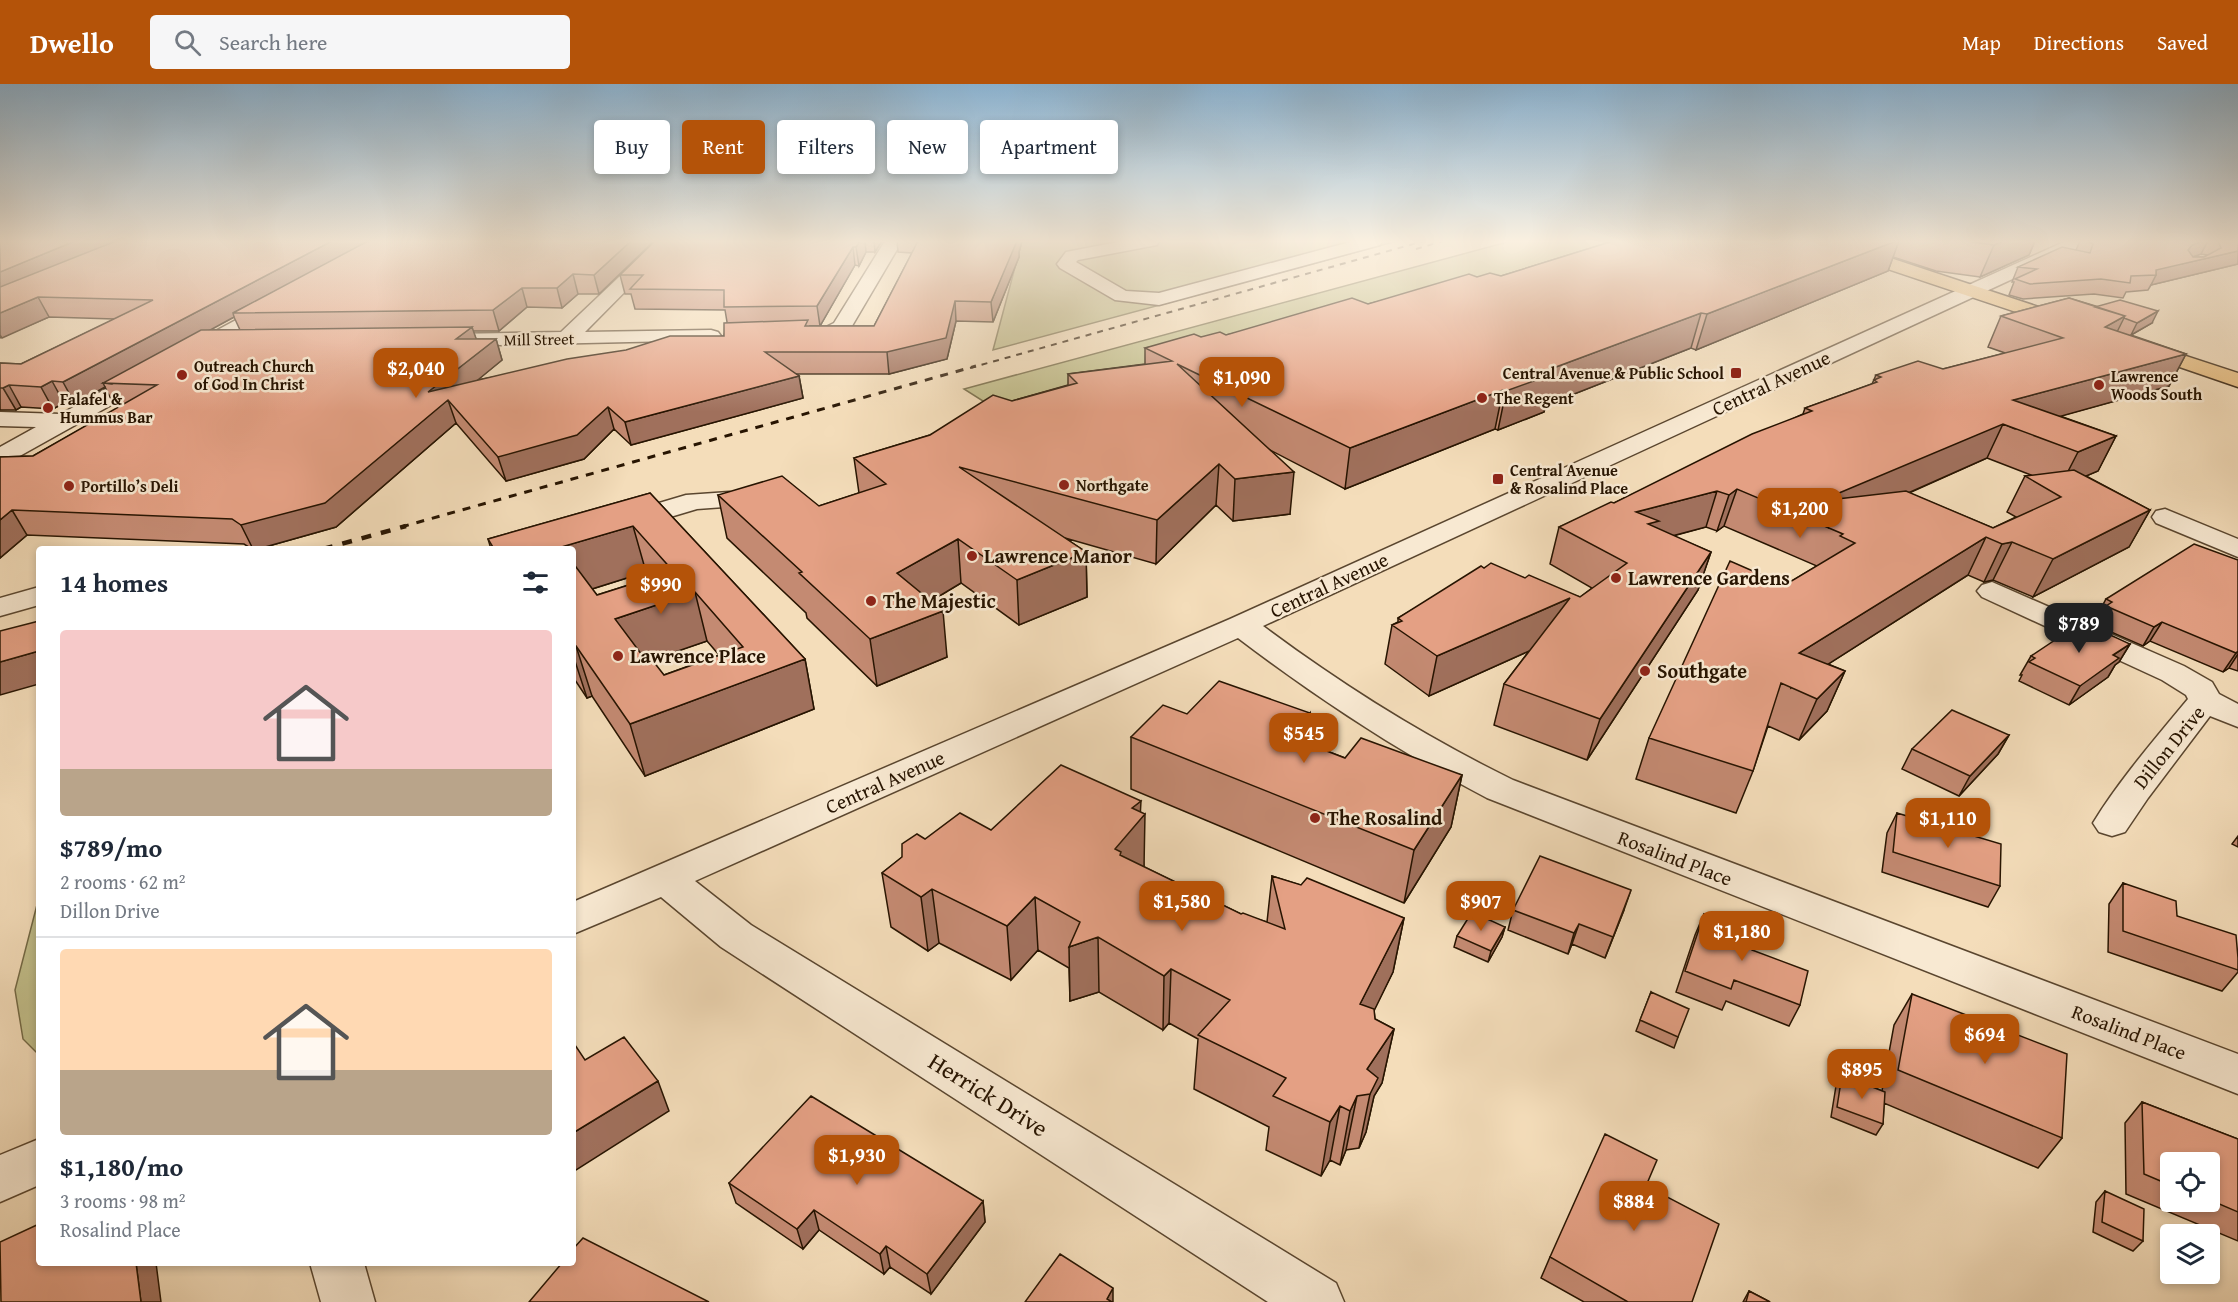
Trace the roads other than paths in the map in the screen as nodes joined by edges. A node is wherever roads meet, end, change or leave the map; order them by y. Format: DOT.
graph roads {
  1 [pos="288,298"];
  2 [pos="615,298"];
  3 [pos="860,298"];
  4 [pos="1145,298"];
  5 [pos="1163,298"];
  6 [pos="1956,298"];
  7 [pos="1992,298"];
  8 [pos="2082,328"];
  9 [pos="778,335"];
  10 [pos="732,336"];
  11 [pos="687,337"];
  12 [pos="639,338"];
  13 [pos="435,340"];
  14 [pos="2123,342"];
  15 [pos="207,343"];
  16 [pos="243,343"];
  17 [pos="572,345"];
  18 [pos="658,356"];
  19 [pos="621,358"];
  20 [pos="2238,380"];
  21 [pos="0,419"];
  22 [pos="65,421"];
  23 [pos="0,457"];
  24 [pos="729,500"];
  25 [pos="2165,517"];
  26 [pos="544,546"];
  27 [pos="2238,549"];
  28 [pos="1992,591"];
  29 [pos="36,597"];
  30 [pos="0,607"];
  31 [pos="1241,625"];
  32 [pos="2205,700"];
  33 [pos="2238,717"];
  34 [pos="2112,823"];
  35 [pos="665,879"];
  36 [pos="576,918"];
  37 [pos="2238,1074"];
  38 [pos="36,1162"];
  39 [pos="0,1179"];
  40 [pos="338,1266"];
  41 [pos="348,1302"];
  42 [pos="1317,1302"];
  1 -- 15 [label="street"];
  2 -- 17 [label="street"];
  3 -- 9 [label="street"];
  4 -- 5 [label="street"];
  6 -- 31 [label="street, Central Avenue"];
  7 -- 8 [label="main road"];
  10 -- 11 [label="street, Mill Street"];
  11 -- 12 [label="street, Mill Street"];
  11 -- 18 [label="street"];
  12 -- 17 [label="street, Mill Street"];
  12 -- 19 [label="street"];
  13 -- 17 [label="street, Mill Street"];
  14 -- 20 [label="main road"];
  15 -- 16 [label="street"];
  15 -- 22 [label="street"];
  21 -- 22 [label="street"];
  22 -- 23 [label="street"];
  24 -- 26 [label="street"];
  25 -- 27 [label="street"];
  28 -- 32 [label="street"];
  29 -- 30 [label="street"];
  31 -- 35 [label="street, Central Avenue"];
  31 -- 37 [label="street, Rosalind Place"];
  32 -- 33 [label="street, Dillon Drive"];
  32 -- 34 [label="street, Dillon Drive"];
  35 -- 36 [label="street, Central Avenue"];
  35 -- 42 [label="street, Herrick Drive"];
  38 -- 39 [label="street"];
  40 -- 41 [label="street"];
}
